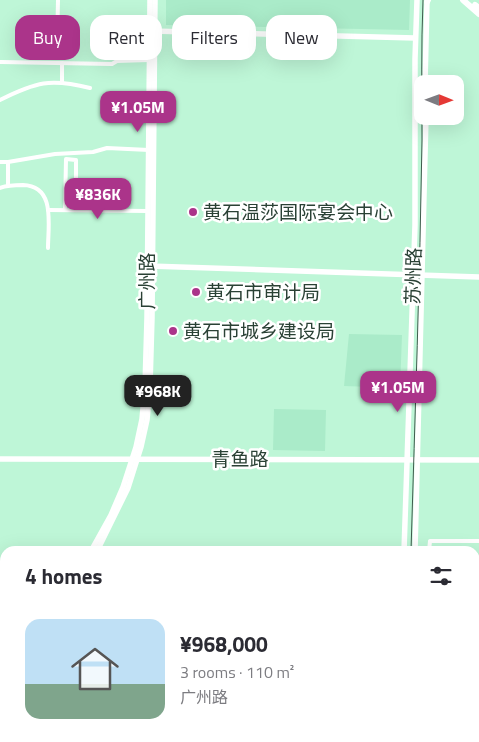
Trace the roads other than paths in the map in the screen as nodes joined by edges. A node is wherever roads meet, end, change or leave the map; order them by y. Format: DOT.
graph roads {
  1 [pos="58,0"];
  2 [pos="150,0"];
  3 [pos="155,0"];
  4 [pos="417,0"];
  5 [pos="463,0"];
  6 [pos="427,1"];
  7 [pos="479,14"];
  8 [pos="58,15"];
  9 [pos="151,15"];
  10 [pos="154,15"];
  11 [pos="162,31"];
  12 [pos="415,38"];
  13 [pos="149,60"];
  14 [pos="152,60"];
  15 [pos="0,62"];
  16 [pos="62,63"];
  17 [pos="425,75"];
  18 [pos="62,82"];
  19 [pos="90,88"];
  20 [pos="0,100"];
  21 [pos="426,125"];
  22 [pos="149,150"];
  23 [pos="66,152"];
  24 [pos="66,159"];
  25 [pos="0,162"];
  26 [pos="8,162"];
  27 [pos="8,185"];
  28 [pos="0,187"];
  29 [pos="48,210"];
  30 [pos="65,210"];
  31 [pos="76,210"];
  32 [pos="148,211"];
  33 [pos="48,248"];
  34 [pos="150,266"];
  35 [pos="413,274"];
  36 [pos="422,275"];
  37 [pos="479,276"];
  38 [pos="0,459"];
  39 [pos="135,459"];
  40 [pos="407,460"];
  41 [pos="417,460"];
  42 [pos="479,460"];
  43 [pos="479,542"];
  44 [pos="94,546"];
  45 [pos="99,546"];
  46 [pos="404,546"];
  47 [pos="415,546"];
  48 [pos="430,546"];
  1 -- 8 [label="street"];
  2 -- 9 [label="main road, 广州路"];
  3 -- 10 [label="main road, 广州路"];
  4 -- 12 [label="main road, 苏州路"];
  5 -- 7 [label="main road"];
  6 -- 17 [label="main road"];
  11 -- 12 [label="main road"];
  12 -- 35 [label="main road, 苏州路"];
  13 -- 16 [label="street"];
  13 -- 22 [label="main road, 广州路"];
  14 -- 34 [label="main road, 广州路"];
  15 -- 16 [label="street"];
  16 -- 18 [label="street"];
  18 -- 19 [label="street"];
  18 -- 20 [label="street"];
  21 -- 36 [label="main road, 苏州路"];
  22 -- 23 [label="street"];
  22 -- 32 [label="main road, 广州路"];
  23 -- 24 [label="street"];
  23 -- 26 [label="street"];
  24 -- 30 [label="street"];
  24 -- 31 [label="street"];
  25 -- 26 [label="street"];
  26 -- 27 [label="street"];
  27 -- 28 [label="street"];
  27 -- 29 [label="street"];
  29 -- 30 [label="street"];
  29 -- 33 [label="street"];
  30 -- 31 [label="street"];
  31 -- 32 [label="street"];
  32 -- 34 [label="main road, 广州路"];
  34 -- 35 [label="main road"];
  34 -- 39 [label="main road, 广州路"];
  35 -- 36 [label="main road"];
  35 -- 40 [label="main road, 苏州路"];
  36 -- 37 [label="main road"];
  36 -- 41 [label="main road, 苏州路"];
  38 -- 39 [label="main road, 青鱼路"];
  39 -- 40 [label="main road, 青鱼路"];
  39 -- 44 [label="main road, 广州路"];
  39 -- 45 [label="main road, 广州路"];
  40 -- 41 [label="main road, 青鱼路"];
  40 -- 46 [label="main road, 苏州路"];
  41 -- 42 [label="main road, 青鱼路"];
  41 -- 47 [label="main road, 苏州路"];
  43 -- 48 [label="street"];
}
